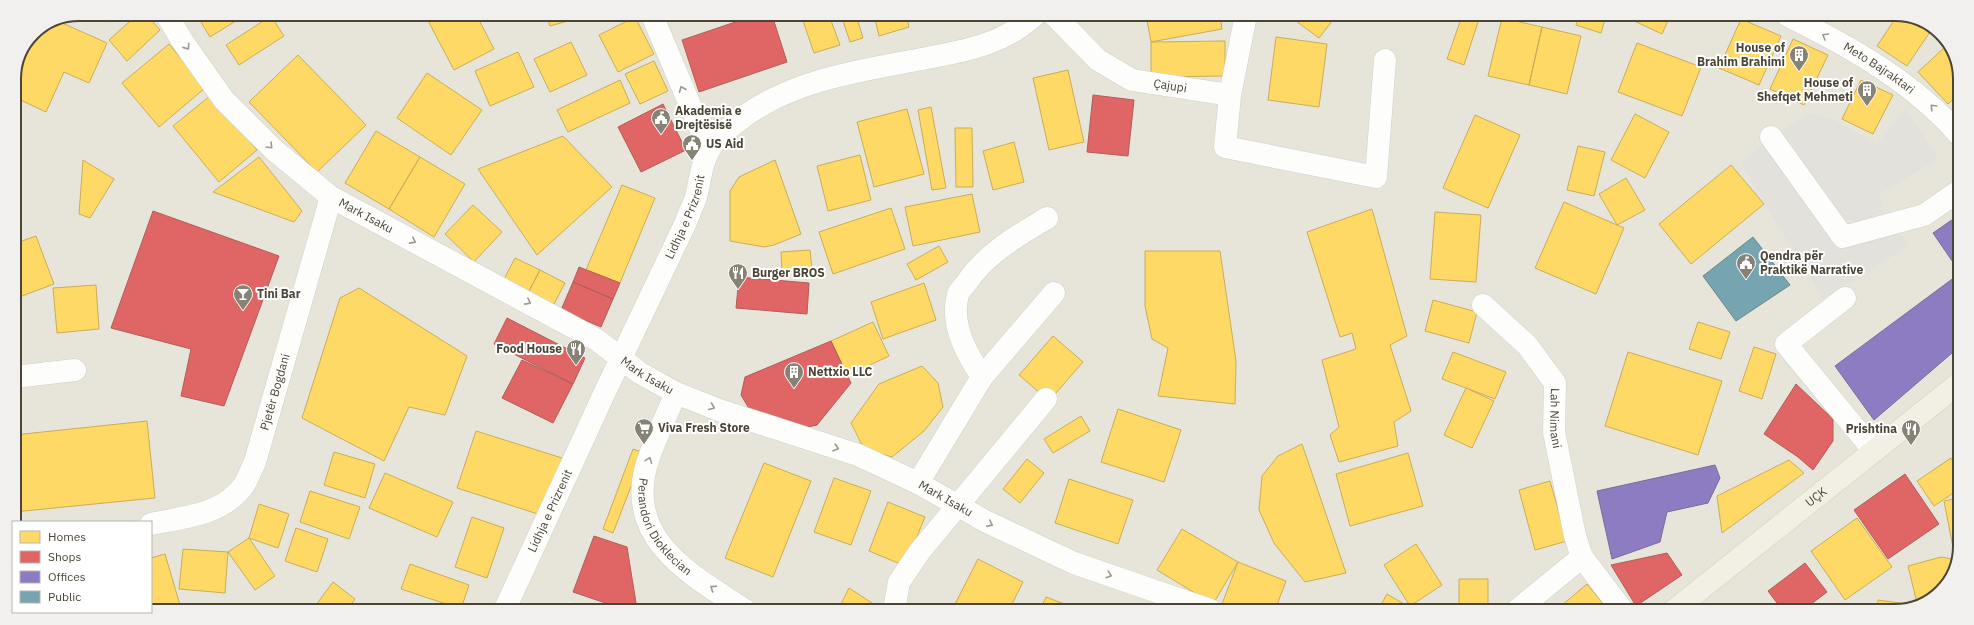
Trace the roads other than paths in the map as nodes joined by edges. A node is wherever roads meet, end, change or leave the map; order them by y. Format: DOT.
graph roads {
  1 [pos="170,21"];
  2 [pos="655,21"];
  3 [pos="1029,21"];
  4 [pos="1060,21"];
  5 [pos="1245,21"];
  6 [pos="1797,21"];
  7 [pos="1385,60"];
  8 [pos="1230,94"];
  9 [pos="1953,129"];
  10 [pos="1771,137"];
  11 [pos="709,150"];
  12 [pos="1953,195"];
  13 [pos="331,197"];
  14 [pos="1047,218"];
  15 [pos="1054,293"];
  16 [pos="1845,298"];
  17 [pos="1483,305"];
  18 [pos="620,358"];
  19 [pos="75,370"];
  20 [pos="21,376"];
  21 [pos="982,377"];
  22 [pos="1953,388"];
  23 [pos="676,393"];
  24 [pos="1046,398"];
  25 [pos="1874,451"];
  26 [pos="918,483"];
  27 [pos="956,505"];
  28 [pos="152,524"];
  29 [pos="1582,557"];
  30 [pos="507,604"];
  31 [pos="736,604"];
  32 [pos="895,604"];
  33 [pos="1193,604"];
  34 [pos="1523,604"];
  35 [pos="1618,604"];
  36 [pos="1682,604"];
  1 -- 13 [label="street, Mark Isaku, one-way"];
  11 -- 2 [label="street, one-way"];
  3 -- 11 [label="street, Lidhja e Prizrenit"];
  4 -- 8 [label="street, Çajupi"];
  5 -- 8 [label="street"];
  9 -- 6 [label="street, Meto Bajraktari, one-way"];
  7 -- 8 [label="street"];
  10 -- 12 [label="street"];
  11 -- 18 [label="street, Lidhja e Prizrenit"];
  13 -- 18 [label="street, Mark Isaku, one-way"];
  13 -- 28 [label="street, Pjetër Bogdani"];
  14 -- 21 [label="street"];
  15 -- 21 [label="street"];
  16 -- 25 [label="street"];
  17 -- 29 [label="street, Lah Nimani"];
  18 -- 23 [label="street, Mark Isaku"];
  18 -- 30 [label="street, Lidhja e Prizrenit"];
  19 -- 20 [label="street"];
  21 -- 26 [label="street"];
  22 -- 25 [label="main road, UÇK"];
  23 -- 26 [label="street, Mark Isaku, one-way"];
  31 -- 23 [label="street, Perandori Dioklecian, one-way"];
  24 -- 27 [label="street"];
  25 -- 36 [label="main road, UÇK"];
  26 -- 27 [label="street, Mark Isaku"];
  27 -- 32 [label="street"];
  27 -- 33 [label="street, Mark Isaku, one-way"];
  29 -- 34 [label="street"];
  29 -- 35 [label="street, Lah Nimani"];
}
